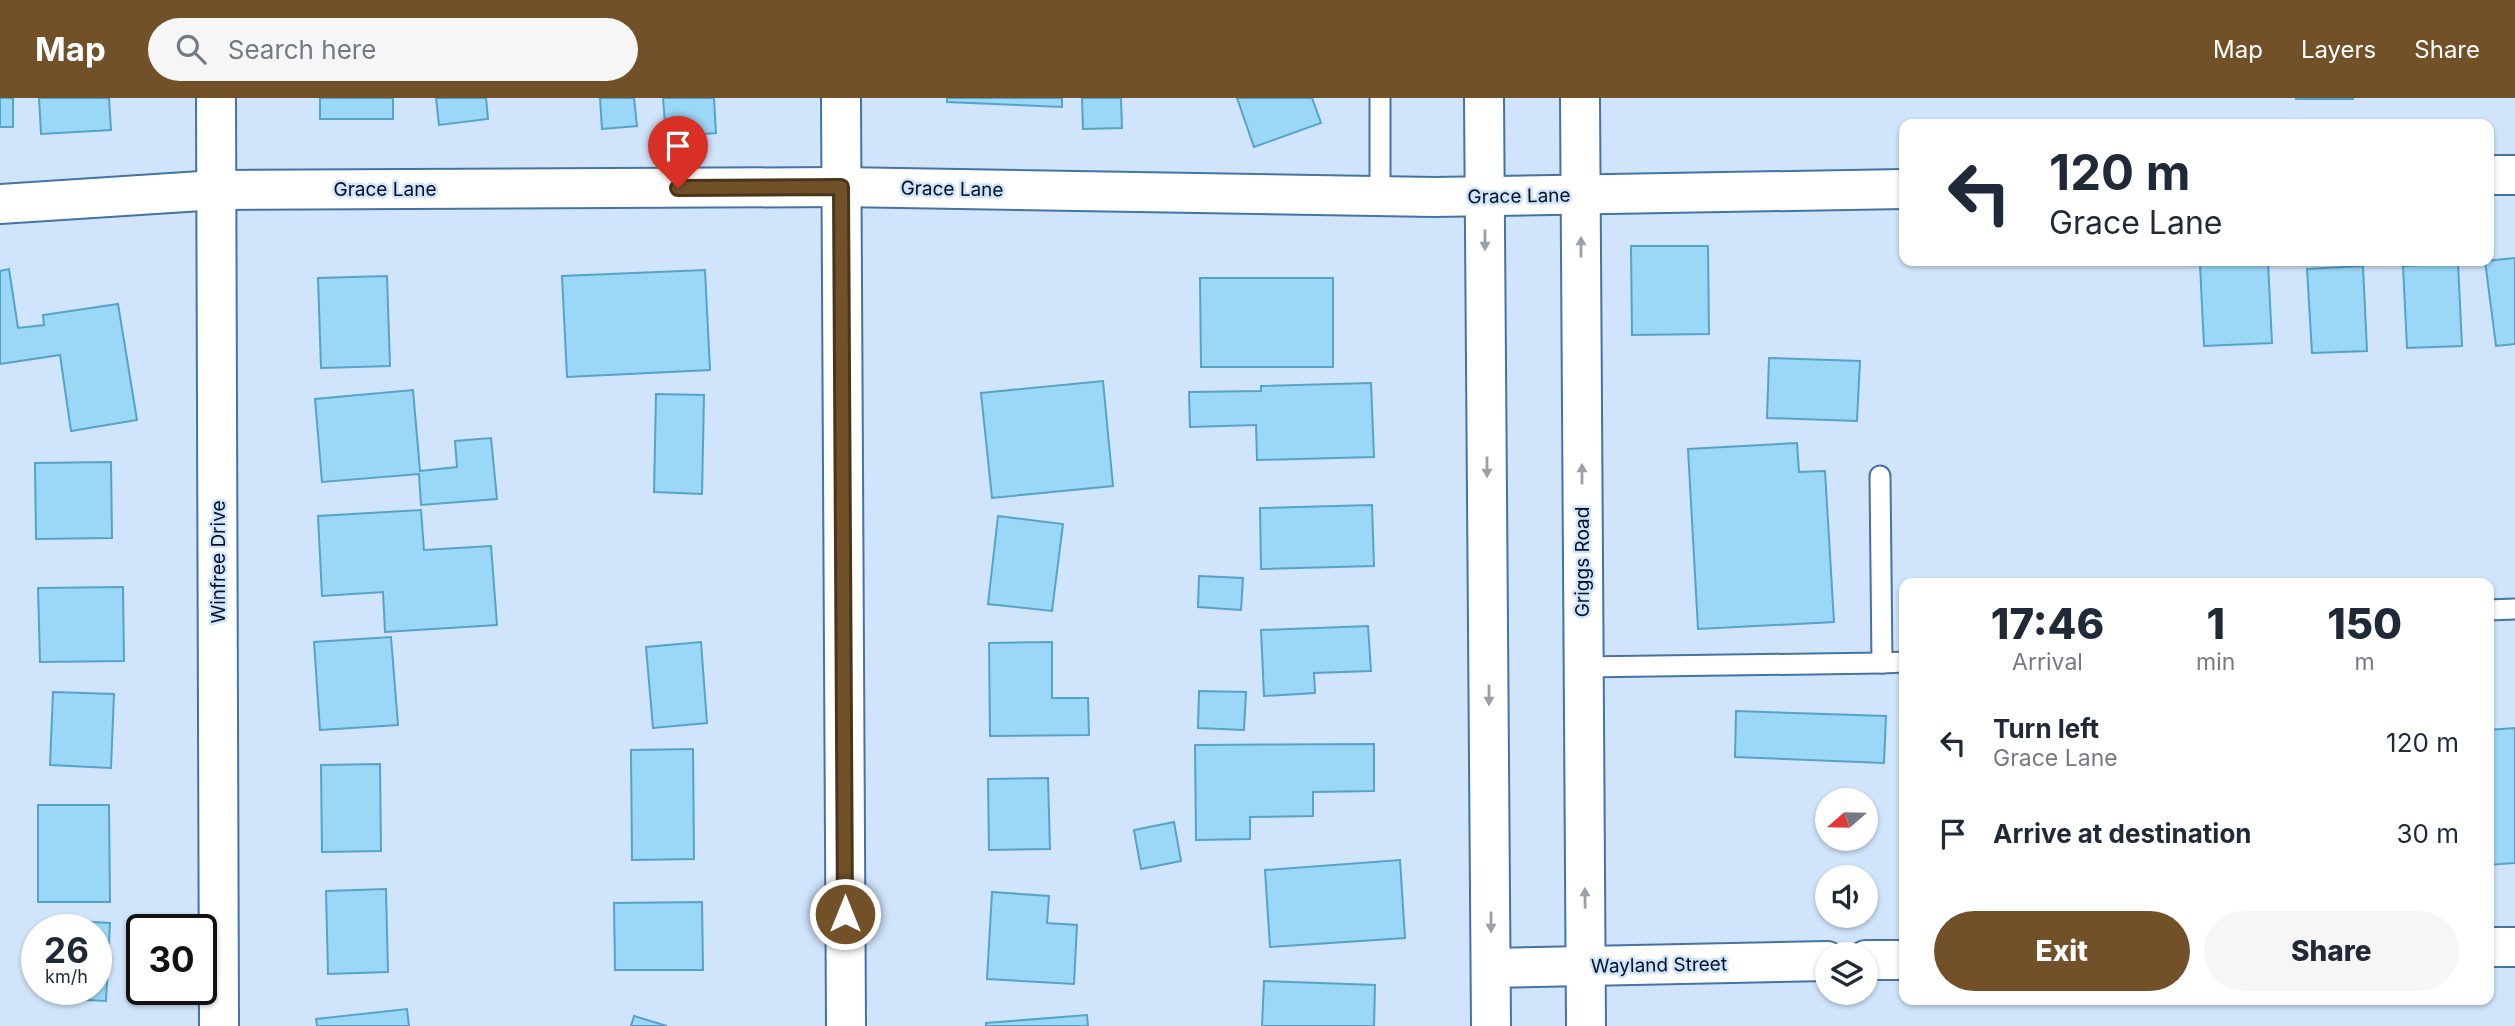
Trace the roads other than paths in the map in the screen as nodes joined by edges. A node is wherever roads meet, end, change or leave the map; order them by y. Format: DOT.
graph roads {
  1 [pos="216,98"];
  2 [pos="841,98"];
  3 [pos="1380,98"];
  4 [pos="1484,98"];
  5 [pos="1580,98"];
  6 [pos="2494,175"];
  7 [pos="2515,175"];
  8 [pos="841,187"];
  9 [pos="1899,188"];
  10 [pos="217,190"];
  11 [pos="1581,195"];
  12 [pos="1380,197"];
  13 [pos="1485,197"];
  14 [pos="0,204"];
  15 [pos="1880,476"];
  16 [pos="2515,609"];
  17 [pos="2494,610"];
  18 [pos="1899,662"];
  19 [pos="1882,663"];
  20 [pos="1582,667"];
  21 [pos="2494,947"];
  22 [pos="2515,947"];
  23 [pos="1878,960"];
  24 [pos="1899,960"];
  25 [pos="1815,961"];
  26 [pos="1586,966"];
  27 [pos="1491,968"];
  28 [pos="219,1026"];
  29 [pos="846,1026"];
  30 [pos="1491,1026"];
  31 [pos="1586,1026"];
  1 -- 10 [label="street, Winfree Drive"];
  2 -- 8 [label="street"];
  3 -- 12 [label="lane"];
  4 -- 13 [label="street"];
  5 -- 11 [label="street, Griggs Road"];
  6 -- 7 [label="street"];
  8 -- 10 [label="street, Grace Lane"];
  8 -- 12 [label="street, Grace Lane"];
  8 -- 29 [label="street"];
  9 -- 11 [label="street, Grace Lane"];
  10 -- 14 [label="street, Grace Lane"];
  10 -- 28 [label="street, Winfree Drive"];
  11 -- 13 [label="street, Grace Lane"];
  20 -- 11 [label="street, Griggs Road, one-way"];
  12 -- 13 [label="street, Grace Lane"];
  13 -- 27 [label="street, one-way"];
  15 -- 19 [label="lane"];
  16 -- 17 [label="lane"];
  18 -- 19 [label="lane"];
  19 -- 20 [label="lane"];
  26 -- 20 [label="street, Griggs Road, one-way"];
  21 -- 22 [label="street"];
  23 -- 24 [label="street"];
  25 -- 26 [label="street, Wayland Street"];
  26 -- 27 [label="street, Wayland Street"];
  26 -- 31 [label="street, Griggs Road"];
  27 -- 30 [label="street"];
}
